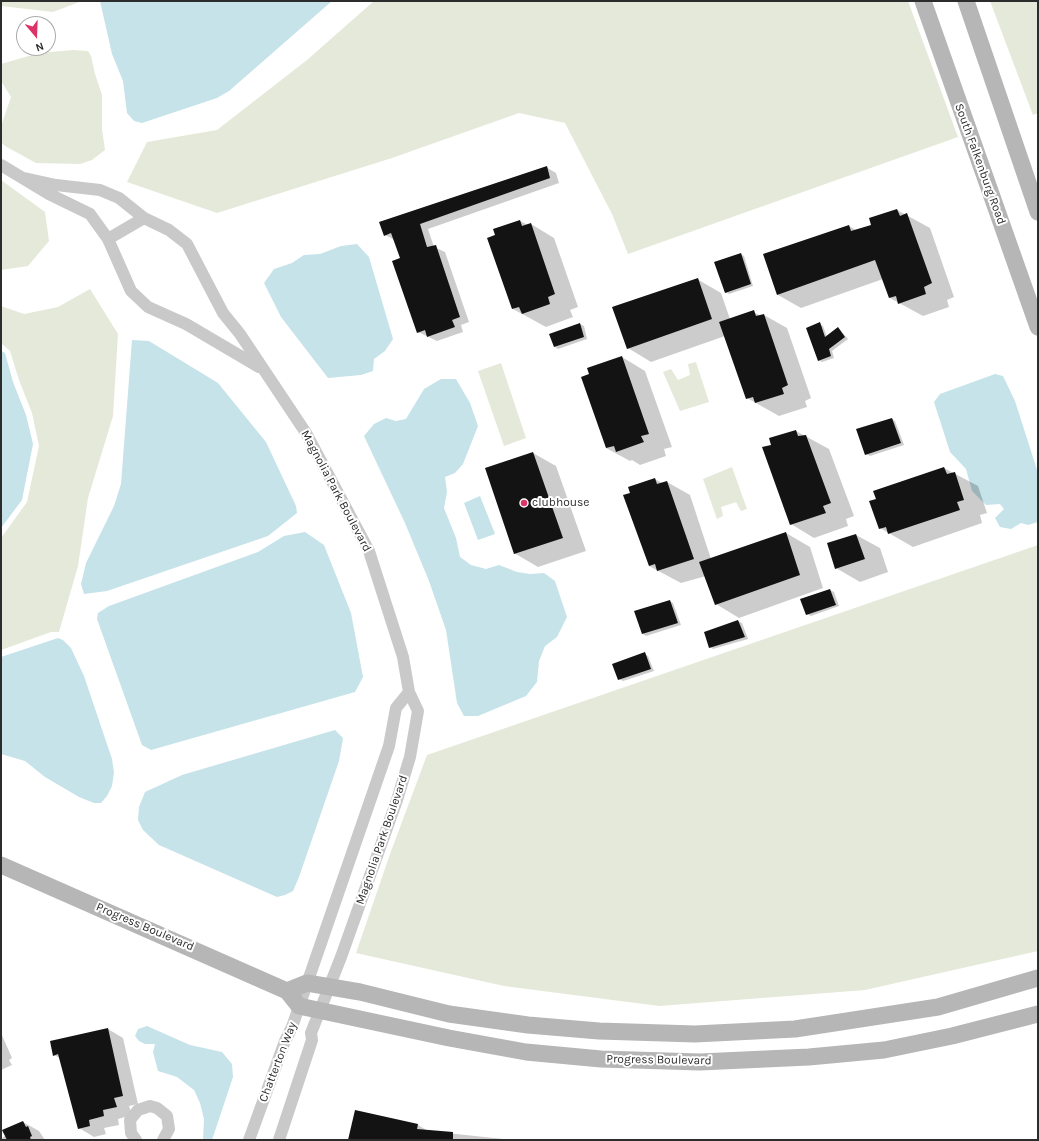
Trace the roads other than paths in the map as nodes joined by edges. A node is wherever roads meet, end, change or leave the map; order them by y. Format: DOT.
graph roads {
  1 [pos="923,1"];
  2 [pos="966,1"];
  3 [pos="1,165"];
  4 [pos="24,178"];
  5 [pos="1038,212"];
  6 [pos="144,218"];
  7 [pos="108,239"];
  8 [pos="1038,327"];
  9 [pos="262,369"];
  10 [pos="409,692"];
  11 [pos="1,865"];
  12 [pos="1038,978"];
  13 [pos="307,983"];
  14 [pos="330,987"];
  15 [pos="287,991"];
  16 [pos="299,1006"];
  17 [pos="320,1009"];
  18 [pos="1038,1014"];
  19 [pos="136,1140"];
  20 [pos="163,1140"];
  21 [pos="249,1140"];
  22 [pos="279,1140"];
  1 -- 8 [label="main road, South Falkenburg Road"];
  2 -- 5 [label="main road"];
  3 -- 4 [label="street, Magnolia Park Boulevard"];
  4 -- 6 [label="street, Magnolia Park Boulevard"];
  4 -- 7 [label="street, Magnolia Park Boulevard"];
  6 -- 7 [label="street"];
  6 -- 9 [label="street, Magnolia Park Boulevard"];
  7 -- 9 [label="street, Magnolia Park Boulevard"];
  9 -- 10 [label="street, Magnolia Park Boulevard"];
  10 -- 13 [label="street, Magnolia Park Boulevard"];
  10 -- 14 [label="street, Magnolia Park Boulevard"];
  11 -- 15 [label="main road, Progress Boulevard"];
  12 -- 14 [label="main road"];
  13 -- 14 [label="main road"];
  13 -- 15 [label="main road"];
  13 -- 16 [label="street, Chatterton Way"];
  14 -- 17 [label="street, Magnolia Park Boulevard"];
  15 -- 16 [label="main road, Progress Boulevard"];
  16 -- 17 [label="main road, Progress Boulevard"];
  16 -- 21 [label="street, Chatterton Way"];
  17 -- 18 [label="main road, Progress Boulevard"];
  17 -- 22 [label="street, Chatterton Way"];
  19 -- 20 [label="street"];
}
